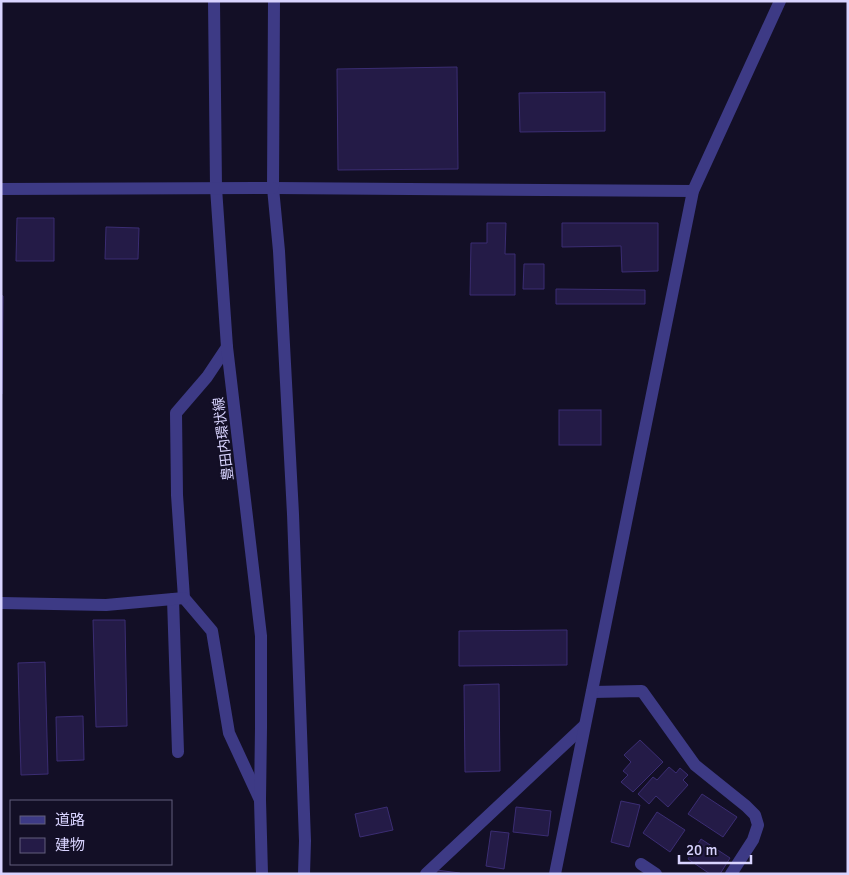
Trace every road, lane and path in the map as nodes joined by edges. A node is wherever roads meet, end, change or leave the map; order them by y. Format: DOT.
graph roads {
  1 [pos="274,1"];
  2 [pos="780,1"];
  3 [pos="213,3"];
  4 [pos="216,188"];
  5 [pos="273,188"];
  6 [pos="1,189"];
  7 [pos="693,191"];
  8 [pos="227,347"];
  9 [pos="178,599"];
  10 [pos="1,603"];
  11 [pos="592,692"];
  12 [pos="584,726"];
  13 [pos="178,752"];
  14 [pos="260,800"];
  15 [pos="641,864"];
  16 [pos="262,874"];
  17 [pos="304,874"];
  18 [pos="426,874"];
  19 [pos="555,874"];
  20 [pos="656,874"];
  21 [pos="731,874"];
  1 -- 5 [label="street"];
  2 -- 7 [label="street"];
  3 -- 4 [label="street, 豊田内環状線"];
  4 -- 5 [label="street"];
  4 -- 6 [label="street"];
  4 -- 8 [label="street, 豊田内環状線"];
  5 -- 7 [label="street"];
  5 -- 17 [label="street"];
  7 -- 11 [label="street"];
  8 -- 9 [label="street"];
  8 -- 14 [label="street, 豊田内環状線"];
  9 -- 10 [label="street"];
  9 -- 13 [label="street"];
  9 -- 14 [label="street"];
  11 -- 12 [label="street"];
  11 -- 21 [label="street"];
  12 -- 18 [label="street"];
  12 -- 19 [label="street"];
  14 -- 16 [label="street, 豊田内環状線"];
  15 -- 20 [label="street"];
}
